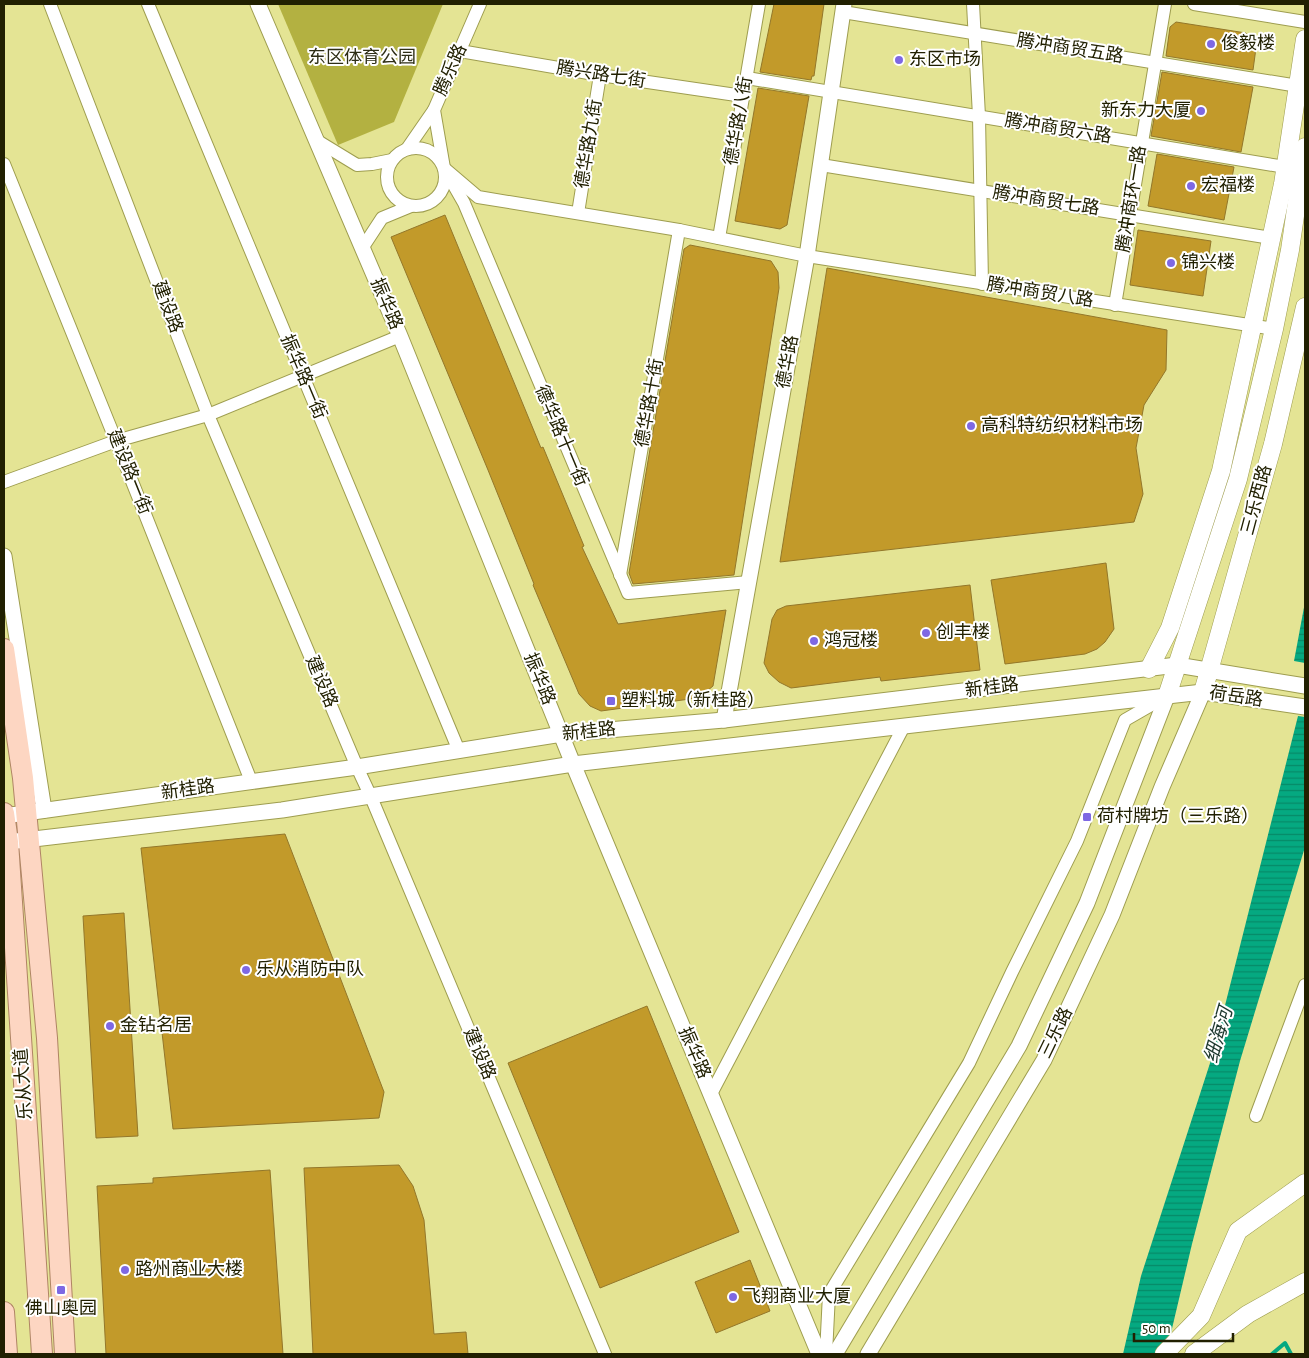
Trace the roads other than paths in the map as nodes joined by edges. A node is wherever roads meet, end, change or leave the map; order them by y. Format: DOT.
graph roads {
  1 [pos="50,4"];
  2 [pos="148,4"];
  3 [pos="258,4"];
  4 [pos="480,4"];
  5 [pos="759,4"];
  6 [pos="972,4"];
  7 [pos="1165,4"];
  8 [pos="1194,4"];
  9 [pos="844,8"];
  10 [pos="1305,22"];
  11 [pos="974,33"];
  12 [pos="1305,39"];
  13 [pos="460,51"];
  14 [pos="1155,63"];
  15 [pos="600,75"];
  16 [pos="746,78"];
  17 [pos="1298,86"];
  18 [pos="831,92"];
  19 [pos="743,96"];
  20 [pos="434,110"];
  21 [pos="979,116"];
  22 [pos="316,140"];
  23 [pos="1142,143"];
  24 [pos="1305,146"];
  25 [pos="407,149"];
  26 [pos="392,160"];
  27 [pos="4,164"];
  28 [pos="820,165"];
  29 [pos="1285,167"];
  30 [pos="444,168"];
  31 [pos="980,191"];
  32 [pos="411,206"];
  33 [pos="578,213"];
  34 [pos="1130,215"];
  35 [pos="680,230"];
  36 [pos="719,238"];
  37 [pos="1271,238"];
  38 [pos="363,247"];
  39 [pos="807,256"];
  40 [pos="982,284"];
  41 [pos="1115,305"];
  42 [pos="1305,307"];
  43 [pos="1252,326"];
  44 [pos="1274,330"];
  45 [pos="400,336"];
  46 [pos="303,376"];
  47 [pos="208,415"];
  48 [pos="116,441"];
  49 [pos="4,482"];
  50 [pos="4,556"];
  51 [pos="620,576"];
  52 [pos="749,582"];
  53 [pos="4,649"];
  54 [pos="1177,666"];
  55 [pos="1149,669"];
  56 [pos="1210,670"];
  57 [pos="1305,686"];
  58 [pos="1203,692"];
  59 [pos="1167,696"];
  60 [pos="1304,707"];
  61 [pos="724,720"];
  62 [pos="904,726"];
  63 [pos="562,734"];
  64 [pos="459,751"];
  65 [pos="573,764"];
  66 [pos="357,767"];
  67 [pos="251,781"];
  68 [pos="372,796"];
  69 [pos="35,811"];
  70 [pos="4,815"];
  71 [pos="28,840"];
  72 [pos="6,841"];
  73 [pos="1305,985"];
  74 [pos="711,1094"];
  75 [pos="1256,1116"];
  76 [pos="1305,1183"];
  77 [pos="1305,1282"];
  78 [pos="4,1312"];
  79 [pos="1168,1350"];
  80 [pos="7,1354"];
  81 [pos="42,1354"];
  82 [pos="65,1354"];
  83 [pos="605,1354"];
  84 [pos="819,1354"];
  85 [pos="826,1354"];
  86 [pos="835,1354"];
  87 [pos="868,1354"];
  88 [pos="1194,1354"];
  1 -- 47 [label="street, 建设路"];
  2 -- 46 [label="street, 振华路一街"];
  3 -- 22 [label="street, 振华路"];
  4 -- 13 [label="street, 腾乐路"];
  5 -- 16 [label="street, 德华路八街"];
  6 -- 11 [label="street"];
  7 -- 14 [label="street, 腾冲商环一路"];
  8 -- 10 [label="street"];
  9 -- 11 [label="street, 腾冲商贸五路"];
  9 -- 18 [label="street, 德华路"];
  11 -- 14 [label="street, 腾冲商贸五路"];
  11 -- 21 [label="street"];
  12 -- 17 [label="main road"];
  13 -- 15 [label="street, 腾兴路七街"];
  13 -- 20 [label="street, 腾乐路"];
  14 -- 17 [label="street, 腾冲商贸五路"];
  14 -- 23 [label="street, 腾冲商环一路"];
  15 -- 19 [label="street, 腾兴路七街"];
  15 -- 33 [label="street, 德华路九街"];
  16 -- 18 [label="street, 腾冲商贸六路"];
  16 -- 19 [label="street, 德华路八街"];
  17 -- 29 [label="main road"];
  18 -- 21 [label="street, 腾冲商贸六路"];
  18 -- 28 [label="street, 德华路"];
  19 -- 36 [label="street, 德华路八街"];
  20 -- 25 [label="street"];
  20 -- 30 [label="street, 腾乐路"];
  21 -- 23 [label="street, 腾冲商贸六路"];
  21 -- 31 [label="street"];
  22 -- 26 [label="street"];
  22 -- 38 [label="street, 振华路"];
  23 -- 29 [label="street, 腾冲商贸六路"];
  23 -- 34 [label="street, 腾冲商环一路"];
  24 -- 44 [label="main road"];
  25 -- 26 [label="street"];
  25 -- 30 [label="street"];
  26 -- 32 [label="street"];
  27 -- 48 [label="street, 建设路一街"];
  28 -- 31 [label="street, 腾冲商贸七路"];
  28 -- 39 [label="street, 德华路"];
  29 -- 37 [label="main road"];
  30 -- 32 [label="street"];
  30 -- 33 [label="street, 腾冲商贸八路"];
  30 -- 51 [label="street, 德华路十一街"];
  31 -- 34 [label="street, 腾冲商贸七路"];
  31 -- 40 [label="street"];
  32 -- 38 [label="street"];
  33 -- 35 [label="street, 腾冲商贸八路"];
  34 -- 37 [label="street, 腾冲商贸七路"];
  34 -- 41 [label="street, 腾冲商环一路"];
  35 -- 36 [label="street, 腾冲商贸八路"];
  35 -- 51 [label="street, 德华路十街"];
  36 -- 39 [label="street, 腾冲商贸八路"];
  37 -- 43 [label="main road"];
  38 -- 45 [label="street, 振华路"];
  39 -- 40 [label="street, 腾冲商贸八路"];
  39 -- 52 [label="street, 德华路"];
  40 -- 41 [label="street, 腾冲商贸八路"];
  41 -- 43 [label="street, 腾冲商贸八路"];
  42 -- 56 [label="main road, 三乐西路"];
  43 -- 44 [label="street, 腾冲商贸八路"];
  43 -- 55 [label="main road"];
  44 -- 54 [label="main road"];
  45 -- 46 [label="street"];
  45 -- 63 [label="street, 振华路"];
  46 -- 47 [label="street"];
  46 -- 64 [label="street, 振华路一街"];
  47 -- 48 [label="street"];
  47 -- 66 [label="street, 建设路"];
  48 -- 49 [label="street"];
  48 -- 67 [label="street, 建设路一街"];
  50 -- 69 [label="street"];
  51 -- 52 [label="street, 德华路十一街"];
  52 -- 61 [label="street, 德华路"];
  53 -- 69 [label="main road"];
  54 -- 55 [label="street, 新桂路"];
  54 -- 56 [label="street, 荷岳路"];
  54 -- 59 [label="main road"];
  55 -- 61 [label="street, 新桂路"];
  56 -- 57 [label="street, 荷岳路"];
  56 -- 58 [label="main road, 三乐西路"];
  58 -- 59 [label="street, 荷岳路"];
  58 -- 60 [label="street, 荷岳路"];
  58 -- 87 [label="street, 三乐路"];
  59 -- 62 [label="street, 新桂路"];
  59 -- 85 [label="street"];
  59 -- 86 [label="street, 三乐路"];
  61 -- 63 [label="street, 新桂路"];
  62 -- 65 [label="street, 新桂路"];
  62 -- 74 [label="street"];
  63 -- 64 [label="street, 新桂路"];
  63 -- 65 [label="street, 振华路"];
  64 -- 66 [label="street, 新桂路"];
  65 -- 68 [label="street, 新桂路"];
  65 -- 74 [label="street, 振华路"];
  66 -- 67 [label="street, 新桂路"];
  66 -- 68 [label="street, 建设路"];
  67 -- 69 [label="street, 新桂路"];
  68 -- 71 [label="street, 新桂路"];
  68 -- 83 [label="street, 建设路"];
  69 -- 70 [label="street, 新桂路"];
  69 -- 71 [label="main road"];
  70 -- 72 [label="main road, 乐从大道"];
  71 -- 72 [label="street, 新桂路"];
  71 -- 82 [label="main road"];
  72 -- 81 [label="main road, 乐从大道"];
  73 -- 75 [label="street"];
  74 -- 84 [label="street, 振华路"];
  76 -- 79 [label="main road"];
  77 -- 88 [label="main road"];
  78 -- 80 [label="main road"];
}
